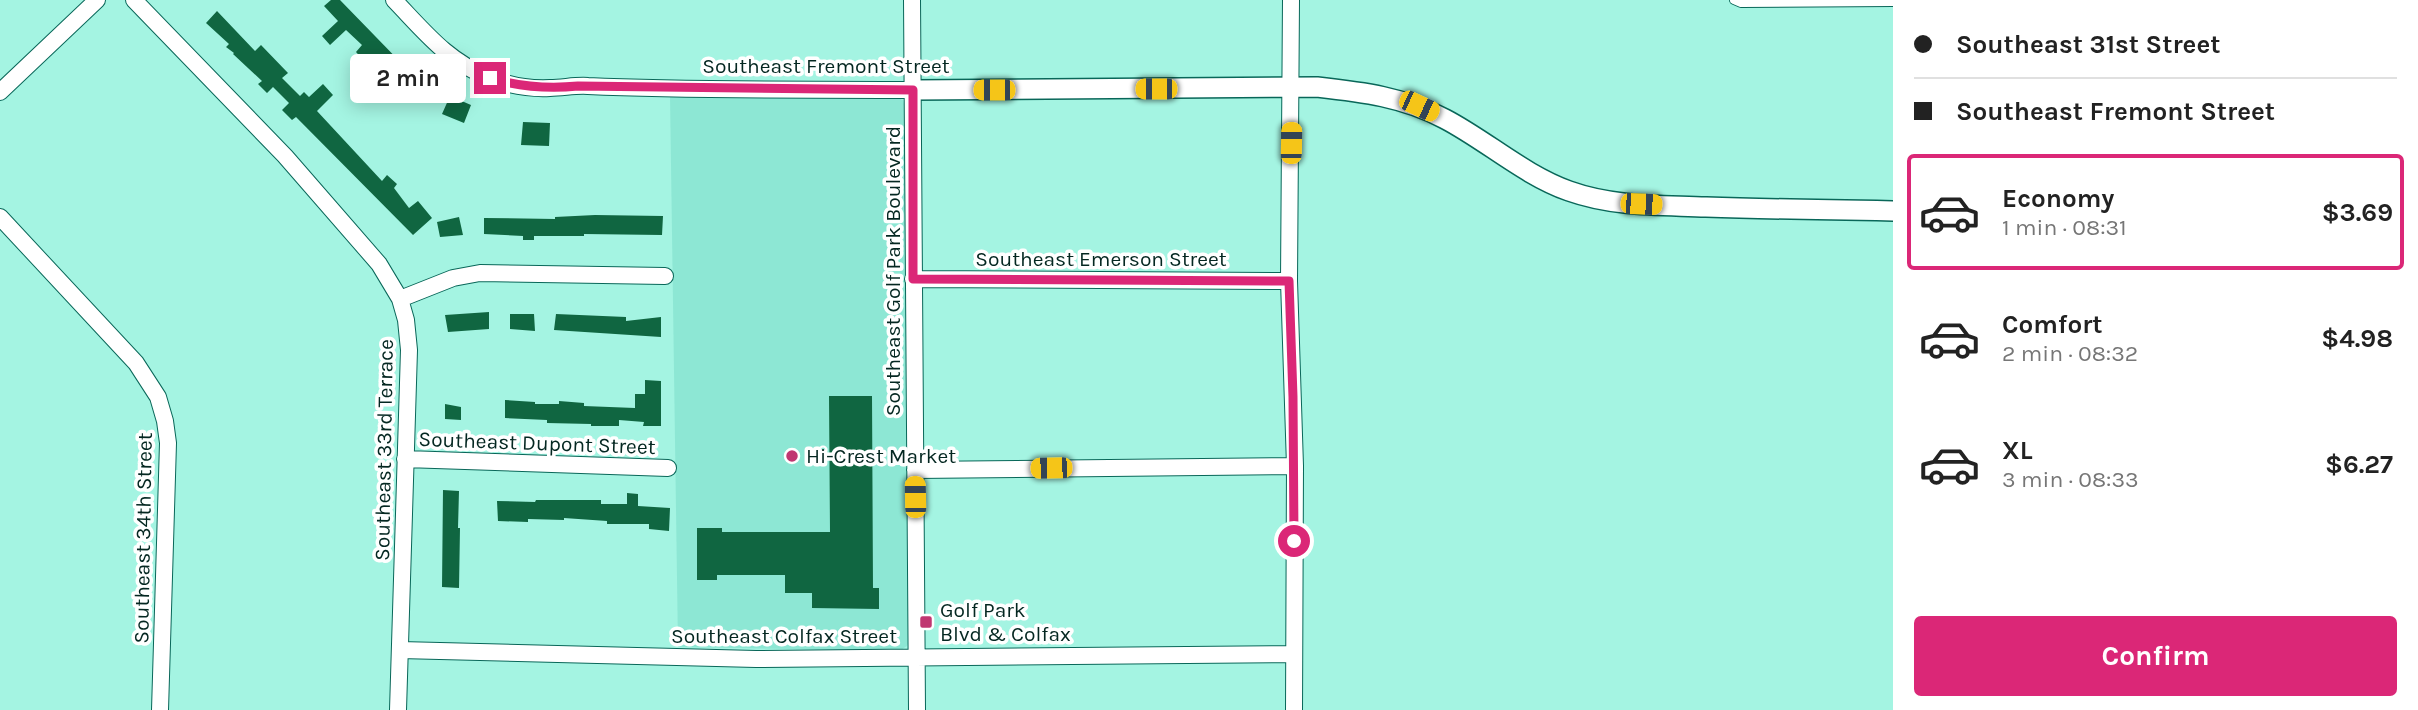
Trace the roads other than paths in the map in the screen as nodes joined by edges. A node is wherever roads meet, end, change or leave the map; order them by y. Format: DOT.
graph roads {
  1 [pos="97,0"];
  2 [pos="134,0"];
  3 [pos="394,0"];
  4 [pos="912,0"];
  5 [pos="1291,0"];
  6 [pos="1734,0"];
  7 [pos="1893,2"];
  8 [pos="1291,88"];
  9 [pos="913,90"];
  10 [pos="0,92"];
  11 [pos="1893,211"];
  12 [pos="0,217"];
  13 [pos="665,276"];
  14 [pos="913,279"];
  15 [pos="1289,281"];
  16 [pos="400,299"];
  17 [pos="405,459"];
  18 [pos="1295,466"];
  19 [pos="668,468"];
  20 [pos="915,470"];
  21 [pos="400,650"];
  22 [pos="1293,654"];
  23 [pos="916,658"];
  24 [pos="160,710"];
  25 [pos="398,710"];
  26 [pos="917,710"];
  27 [pos="1294,710"];
  1 -- 10 [label="street"];
  2 -- 16 [label="street, Southeast 33rd Terrace"];
  3 -- 9 [label="street, Southeast Fremont Street"];
  4 -- 9 [label="street, Southeast Golf Park Boulevard"];
  5 -- 8 [label="street"];
  6 -- 7 [label="lane"];
  8 -- 9 [label="street, Southeast Fremont Street"];
  8 -- 11 [label="street, Southeast Fremont Street"];
  8 -- 15 [label="street"];
  9 -- 14 [label="street, Southeast Golf Park Boulevard"];
  12 -- 24 [label="street, Southeast 34th Street"];
  13 -- 16 [label="street"];
  14 -- 15 [label="street, Southeast Emerson Street"];
  14 -- 20 [label="street, Southeast Golf Park Boulevard"];
  15 -- 18 [label="street"];
  16 -- 17 [label="street, Southeast 33rd Terrace"];
  17 -- 19 [label="street, Southeast Dupont Street"];
  17 -- 21 [label="street, Southeast 33rd Terrace"];
  18 -- 20 [label="street"];
  18 -- 22 [label="street"];
  20 -- 23 [label="street, Southeast Golf Park Boulevard"];
  21 -- 23 [label="street, Southeast Colfax Street"];
  21 -- 25 [label="street, Southeast 33rd Terrace"];
  22 -- 23 [label="street, Southeast Colfax Street"];
  22 -- 27 [label="street"];
  23 -- 26 [label="street, Southeast Golf Park Boulevard"];
}
